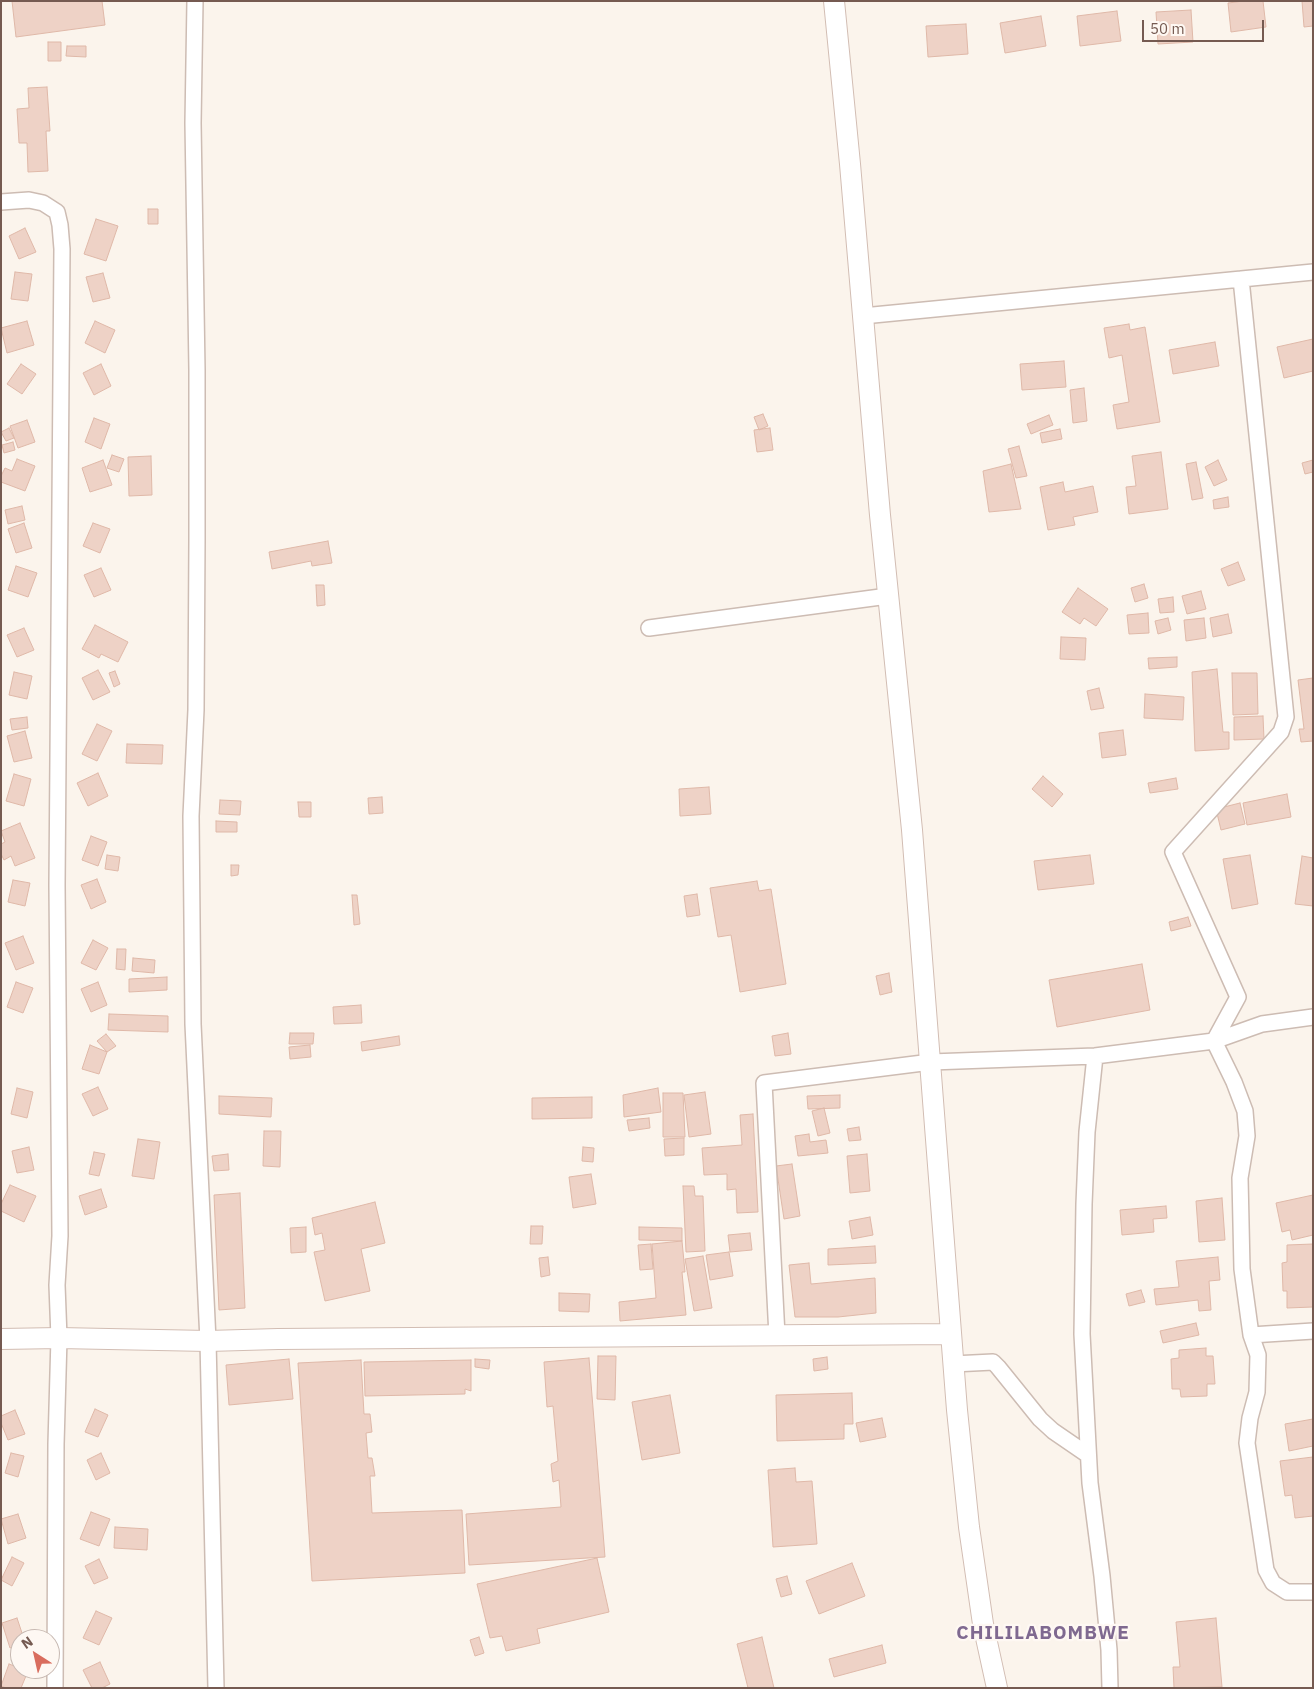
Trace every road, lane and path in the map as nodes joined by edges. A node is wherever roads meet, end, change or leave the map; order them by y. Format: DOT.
graph roads {
  1 [pos="195,1"];
  2 [pos="834,1"];
  3 [pos="1,202"];
  4 [pos="1313,272"];
  5 [pos="1241,279"];
  6 [pos="863,316"];
  7 [pos="888,596"];
  8 [pos="649,628"];
  9 [pos="1313,1017"];
  10 [pos="1214,1042"];
  11 [pos="1095,1056"];
  12 [pos="931,1062"];
  13 [pos="1313,1331"];
  14 [pos="950,1334"];
  15 [pos="1251,1335"];
  16 [pos="776,1336"];
  17 [pos="59,1338"];
  18 [pos="1,1339"];
  19 [pos="208,1341"];
  20 [pos="953,1364"];
  21 [pos="1088,1455"];
  22 [pos="1313,1592"];
  23 [pos="54,1688"];
  24 [pos="216,1688"];
  25 [pos="996,1688"];
  26 [pos="1110,1688"];
  1 -- 19 [label="street"];
  2 -- 6 [label="street"];
  3 -- 17 [label="street"];
  4 -- 5 [label="street"];
  5 -- 6 [label="street"];
  5 -- 10 [label="street"];
  6 -- 7 [label="street"];
  7 -- 8 [label="street"];
  7 -- 12 [label="street"];
  9 -- 10 [label="street"];
  10 -- 11 [label="street"];
  10 -- 15 [label="street"];
  11 -- 12 [label="street"];
  11 -- 21 [label="street"];
  12 -- 14 [label="street"];
  12 -- 16 [label="street"];
  13 -- 15 [label="street"];
  14 -- 16 [label="street"];
  14 -- 20 [label="street"];
  15 -- 22 [label="street"];
  16 -- 19 [label="street"];
  17 -- 18 [label="street"];
  17 -- 19 [label="street"];
  17 -- 23 [label="street"];
  19 -- 24 [label="street"];
  20 -- 21 [label="street"];
  20 -- 25 [label="street"];
  21 -- 26 [label="street"];
}
